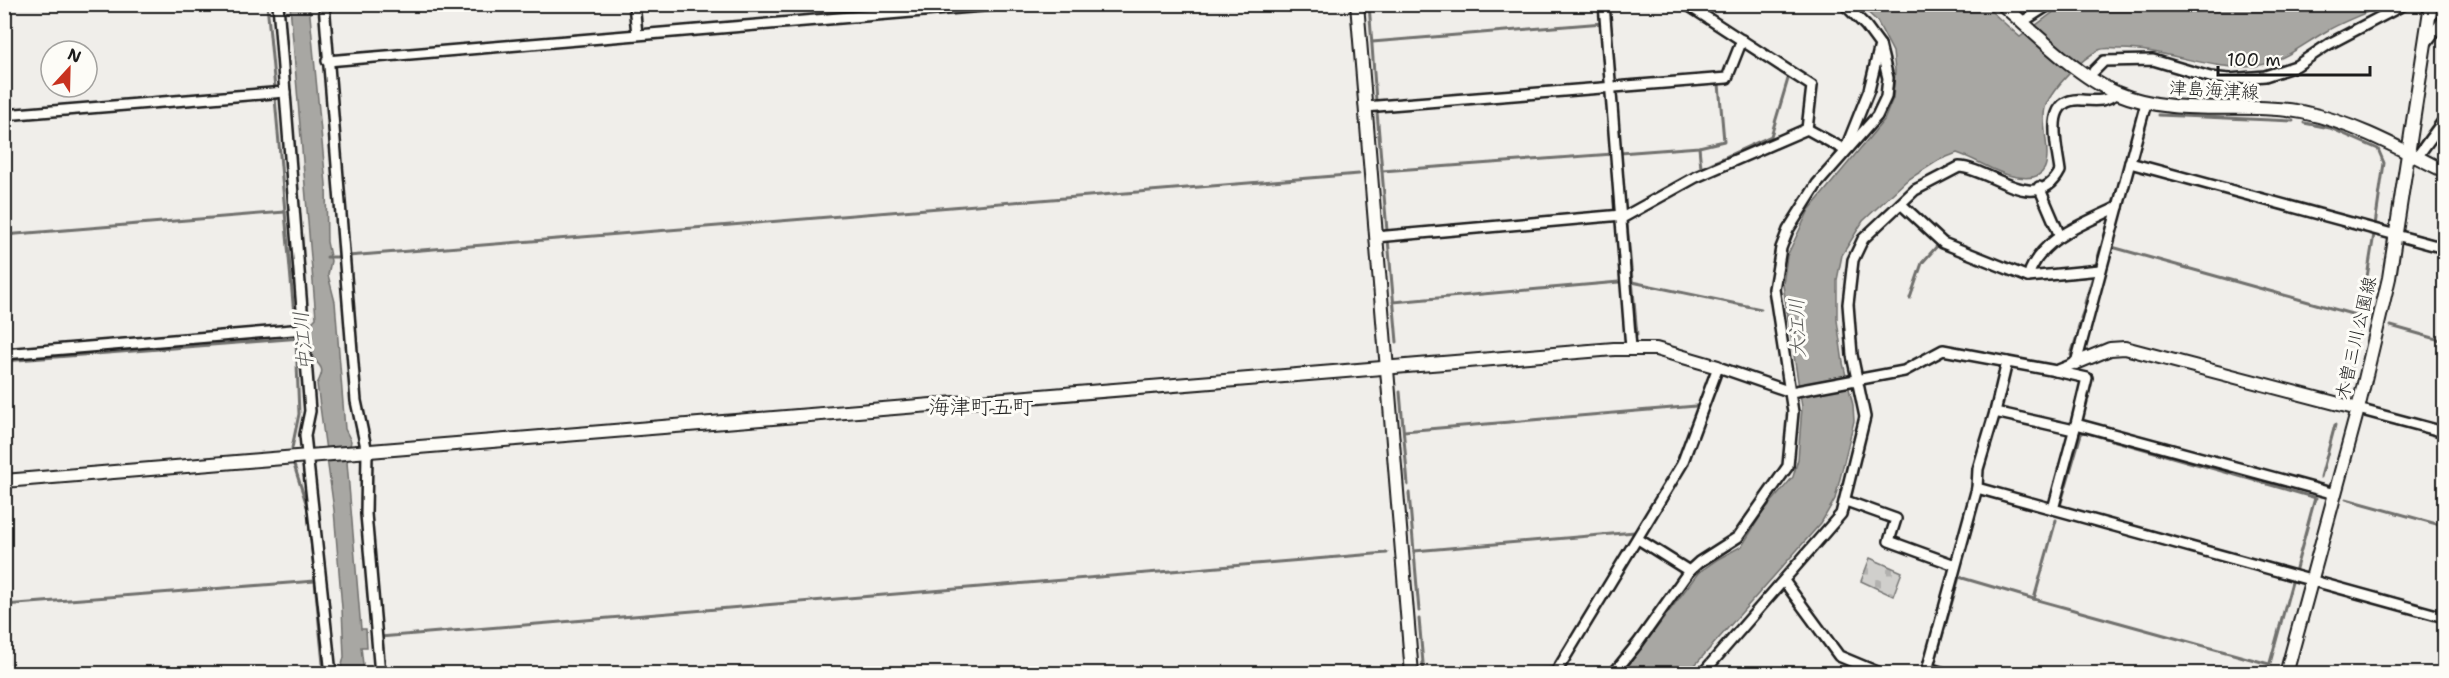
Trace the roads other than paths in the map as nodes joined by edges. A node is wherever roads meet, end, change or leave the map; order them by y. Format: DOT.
graph roads {
  1 [pos="278,4"];
  2 [pos="324,4"];
  3 [pos="634,4"];
  4 [pos="1007,4"];
  5 [pos="1357,4"];
  6 [pos="1604,4"];
  7 [pos="1686,4"];
  8 [pos="1844,4"];
  9 [pos="2002,4"];
  10 [pos="2050,4"];
  11 [pos="2405,4"];
  12 [pos="2431,4"];
  13 [pos="2445,19"];
  14 [pos="2025,24"];
  15 [pos="637,34"];
  16 [pos="1742,40"];
  17 [pos="1880,45"];
  18 [pos="2425,45"];
  19 [pos="327,60"];
  20 [pos="2089,72"];
  21 [pos="1610,88"];
  22 [pos="285,92"];
  23 [pos="2117,93"];
  24 [pos="2146,103"];
  25 [pos="1365,107"];
  26 [pos="4,115"];
  27 [pos="2445,120"];
  28 [pos="1807,129"];
  29 [pos="1845,150"];
  30 [pos="2413,155"];
  31 [pos="2130,162"];
  32 [pos="2445,171"];
  33 [pos="2039,187"];
  34 [pos="1902,205"];
  35 [pos="2118,207"];
  36 [pos="1622,217"];
  37 [pos="2396,234"];
  38 [pos="2060,236"];
  39 [pos="1376,237"];
  40 [pos="2445,248"];
  41 [pos="2100,270"];
  42 [pos="2028,277"];
  43 [pos="304,329"];
  44 [pos="1631,348"];
  45 [pos="4,354"];
  46 [pos="2007,362"];
  47 [pos="2076,363"];
  48 [pos="1387,367"];
  49 [pos="1718,367"];
  50 [pos="2056,371"];
  51 [pos="1856,380"];
  52 [pos="1793,392"];
  53 [pos="2358,409"];
  54 [pos="1995,412"];
  55 [pos="2075,427"];
  56 [pos="2445,432"];
  57 [pos="363,452"];
  58 [pos="307,457"];
  59 [pos="4,481"];
  60 [pos="1977,488"];
  61 [pos="2335,494"];
  62 [pos="1845,501"];
  63 [pos="2053,509"];
  64 [pos="1638,539"];
  65 [pos="1955,565"];
  66 [pos="1689,571"];
  67 [pos="1784,581"];
  68 [pos="2312,581"];
  69 [pos="2445,617"];
  70 [pos="1927,671"];
  71 [pos="1703,673"];
  72 [pos="331,674"];
  73 [pos="380,674"];
  74 [pos="1412,674"];
  75 [pos="1555,674"];
  76 [pos="1613,674"];
  77 [pos="1882,674"];
  78 [pos="1947,674"];
  79 [pos="2286,674"];
  1 -- 22 [label="street"];
  2 -- 19 [label="street"];
  3 -- 15 [label="street"];
  4 -- 15 [label="street"];
  5 -- 25 [label="street"];
  6 -- 21 [label="street"];
  7 -- 16 [label="street"];
  8 -- 17 [label="street"];
  9 -- 14 [label="street, 津島海津線"];
  10 -- 14 [label="street"];
  11 -- 20 [label="street"];
  12 -- 18 [label="street, 木曽三川公園線"];
  13 -- 18 [label="street"];
  14 -- 20 [label="street, 津島海津線"];
  15 -- 19 [label="street"];
  16 -- 21 [label="street"];
  16 -- 28 [label="street"];
  17 -- 29 [label="street"];
  17 -- 29 [label="street"];
  18 -- 30 [label="street, 木曽三川公園線"];
  19 -- 57 [label="street"];
  20 -- 23 [label="street, 津島海津線"];
  21 -- 25 [label="street"];
  21 -- 36 [label="street"];
  22 -- 26 [label="street"];
  22 -- 43 [label="street"];
  23 -- 24 [label="street, 津島海津線"];
  23 -- 33 [label="street"];
  24 -- 30 [label="street, 津島海津線"];
  24 -- 31 [label="street"];
  25 -- 39 [label="street"];
  27 -- 30 [label="street"];
  28 -- 29 [label="street"];
  28 -- 36 [label="street"];
  29 -- 52 [label="street"];
  30 -- 32 [label="street, 津島海津線"];
  30 -- 37 [label="street, 木曽三川公園線"];
  31 -- 35 [label="street"];
  31 -- 37 [label="street"];
  33 -- 34 [label="street"];
  33 -- 38 [label="street"];
  34 -- 42 [label="street"];
  34 -- 51 [label="street"];
  35 -- 38 [label="street"];
  35 -- 41 [label="street"];
  36 -- 39 [label="street"];
  36 -- 44 [label="street"];
  37 -- 40 [label="street"];
  37 -- 53 [label="street, 木曽三川公園線"];
  38 -- 42 [label="street"];
  39 -- 48 [label="street"];
  41 -- 42 [label="street"];
  41 -- 47 [label="street"];
  43 -- 45 [label="street"];
  43 -- 58 [label="street"];
  44 -- 48 [label="street"];
  44 -- 49 [label="street"];
  46 -- 50 [label="street"];
  46 -- 51 [label="street"];
  46 -- 54 [label="street"];
  47 -- 50 [label="street"];
  47 -- 53 [label="street"];
  48 -- 57 [label="street"];
  48 -- 74 [label="street"];
  49 -- 52 [label="street"];
  49 -- 64 [label="street"];
  50 -- 55 [label="street"];
  51 -- 52 [label="street"];
  51 -- 62 [label="street"];
  52 -- 66 [label="street"];
  53 -- 56 [label="street"];
  53 -- 61 [label="street, 木曽三川公園線"];
  54 -- 55 [label="street"];
  54 -- 60 [label="street"];
  55 -- 61 [label="street"];
  55 -- 63 [label="street"];
  57 -- 58 [label="street"];
  57 -- 73 [label="street"];
  58 -- 59 [label="street"];
  58 -- 72 [label="street"];
  60 -- 63 [label="street"];
  60 -- 65 [label="street"];
  61 -- 68 [label="street, 木曽三川公園線"];
  62 -- 65 [label="street"];
  62 -- 67 [label="street"];
  63 -- 68 [label="street"];
  64 -- 66 [label="street"];
  64 -- 75 [label="street"];
  65 -- 70 [label="street"];
  66 -- 76 [label="street"];
  67 -- 71 [label="street"];
  67 -- 77 [label="street"];
  68 -- 69 [label="street"];
  68 -- 79 [label="street, 木曽三川公園線"];
  70 -- 78 [label="street"];
}
